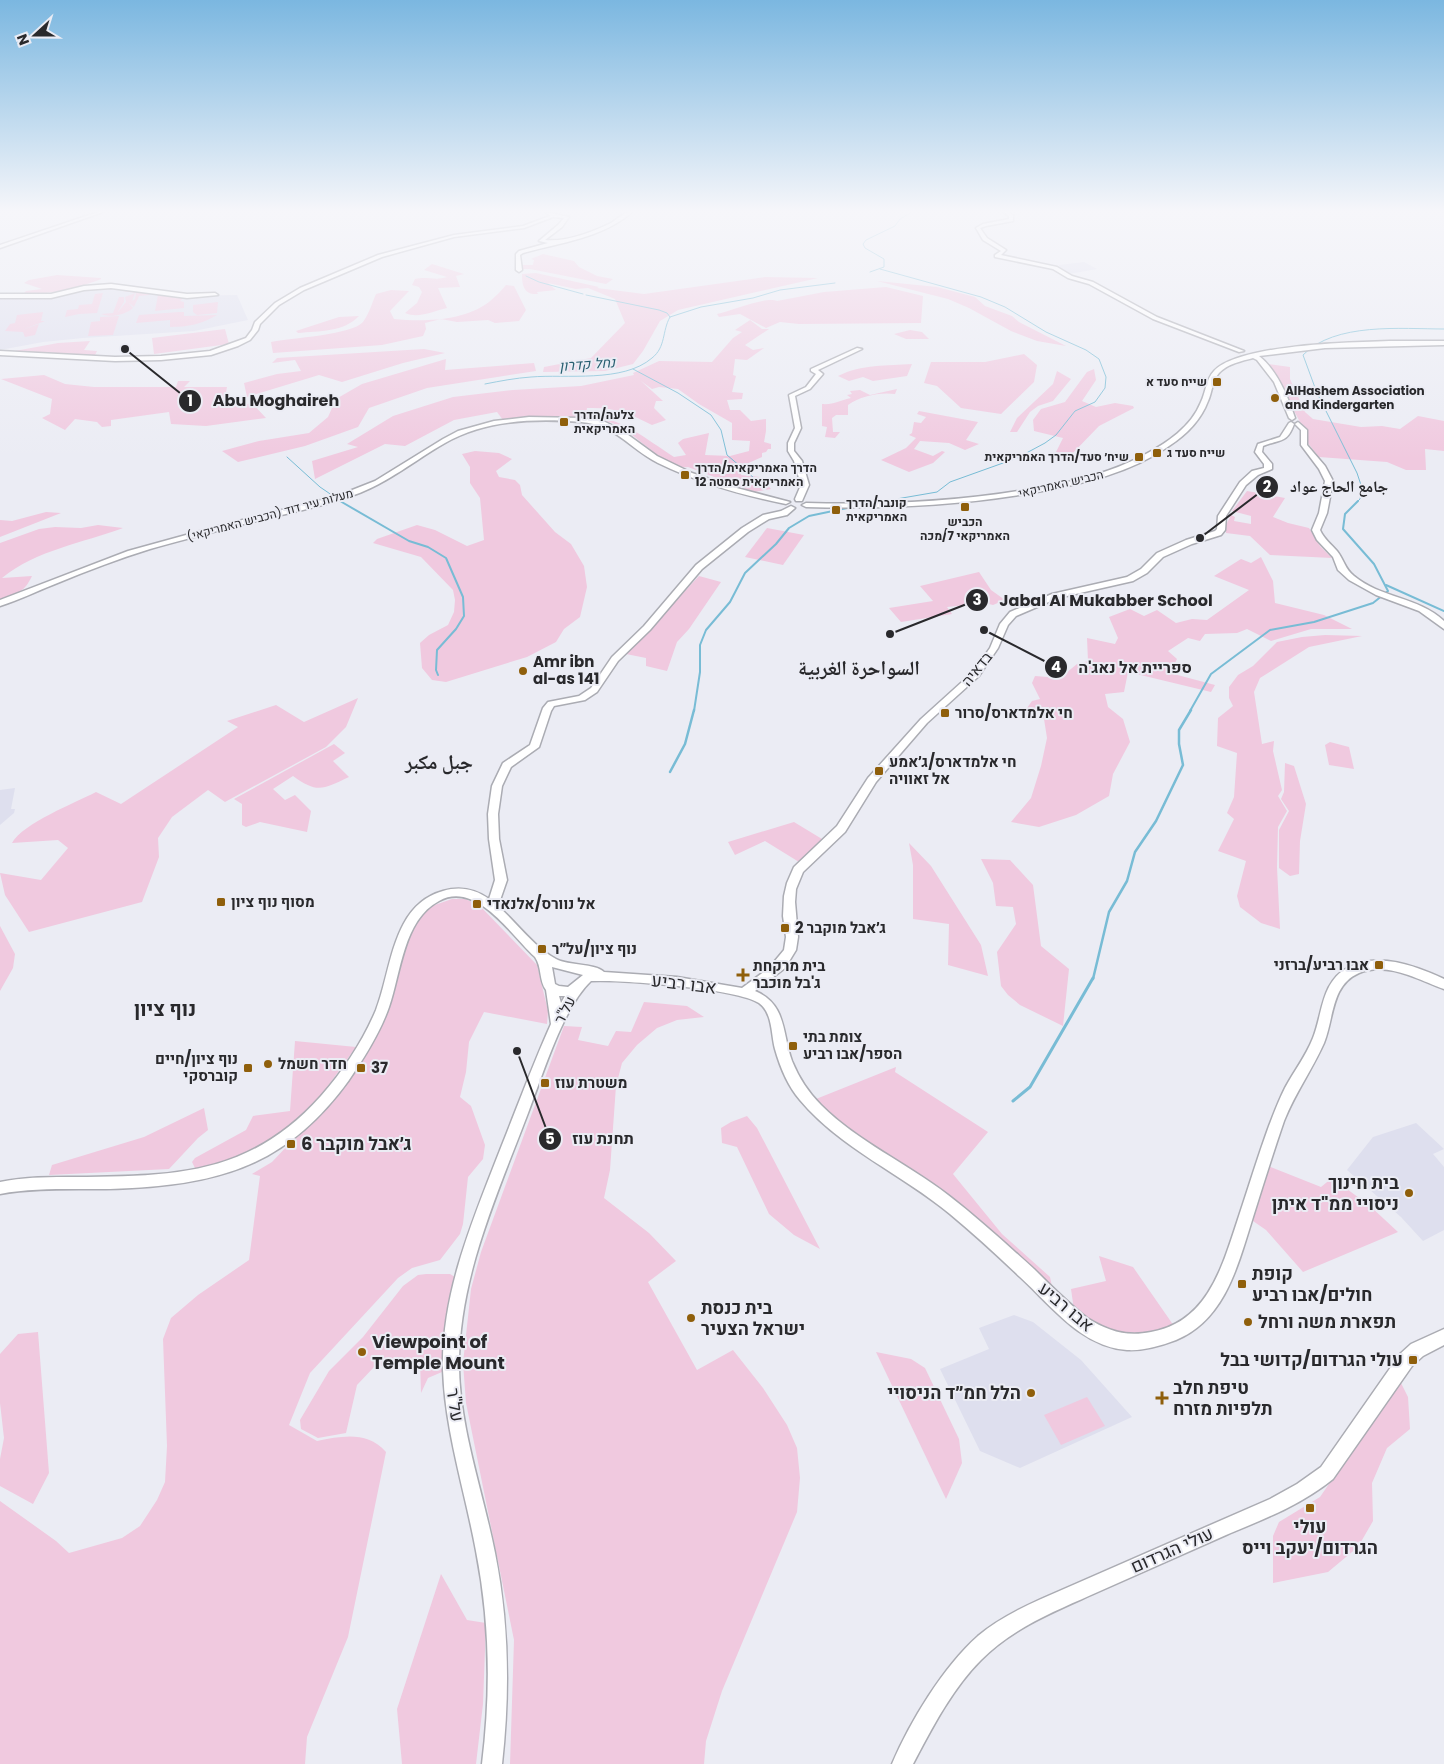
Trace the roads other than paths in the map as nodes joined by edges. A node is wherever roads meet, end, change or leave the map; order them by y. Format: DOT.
graph roads {
  1 [pos="57,294"];
  2 [pos="173,294"];
  3 [pos="293,294"];
  4 [pos="1112,294"];
  5 [pos="0,296"];
  6 [pos="215,296"];
  7 [pos="1444,343"];
  8 [pos="859,349"];
  9 [pos="0,353"];
  10 [pos="1262,358"];
  11 [pos="1235,361"];
  12 [pos="1294,422"];
  13 [pos="799,499"];
  14 [pos="788,505"];
  15 [pos="806,505"];
  16 [pos="0,603"];
  17 [pos="1444,626"];
  18 [pos="492,908"];
  19 [pos="540,954"];
  20 [pos="571,967"];
  21 [pos="610,976"];
  22 [pos="550,983"];
  23 [pos="1444,984"];
  24 [pos="579,985"];
  25 [pos="744,992"];
  26 [pos="554,1030"];
  27 [pos="0,1188"];
  28 [pos="1444,1338"];
  29 [pos="492,1764"];
  30 [pos="902,1764"];
  1 -- 5 [label="street"];
  2 -- 6 [label="street"];
  3 -- 9 [label="street"];
  4 -- 11 [label="street"];
  7 -- 10 [label="street"];
  8 -- 13 [label="street"];
  10 -- 11 [label="street, הכביש האמריקאי"];
  10 -- 12 [label="street"];
  11 -- 15 [label="street, הכביש האמריקאי"];
  12 -- 17 [label="street"];
  12 -- 25 [label="street, בדאיה"];
  13 -- 14 [label="street"];
  13 -- 15 [label="street"];
  14 -- 15 [label="street, הכביש האמריקאי"];
  14 -- 16 [label="street, מעלות עיר דוד (הכביש האמריקאי)"];
  14 -- 18 [label="street"];
  18 -- 19 [label="street"];
  18 -- 27 [label="street"];
  19 -- 20 [label="street, אבו רביע"];
  19 -- 22 [label="street, על\"ר"];
  20 -- 21 [label="street, אבו רביע"];
  20 -- 22 [label="street"];
  20 -- 24 [label="street"];
  21 -- 24 [label="street, אבו רביע"];
  21 -- 25 [label="street, אבו רביע"];
  22 -- 24 [label="street"];
  22 -- 26 [label="street, על\"ר"];
  23 -- 25 [label="street, אבו רביע"];
  24 -- 26 [label="street, על\"ר"];
  26 -- 29 [label="street, על\"ר"];
  28 -- 30 [label="street, עולי הגרדום"];
}
